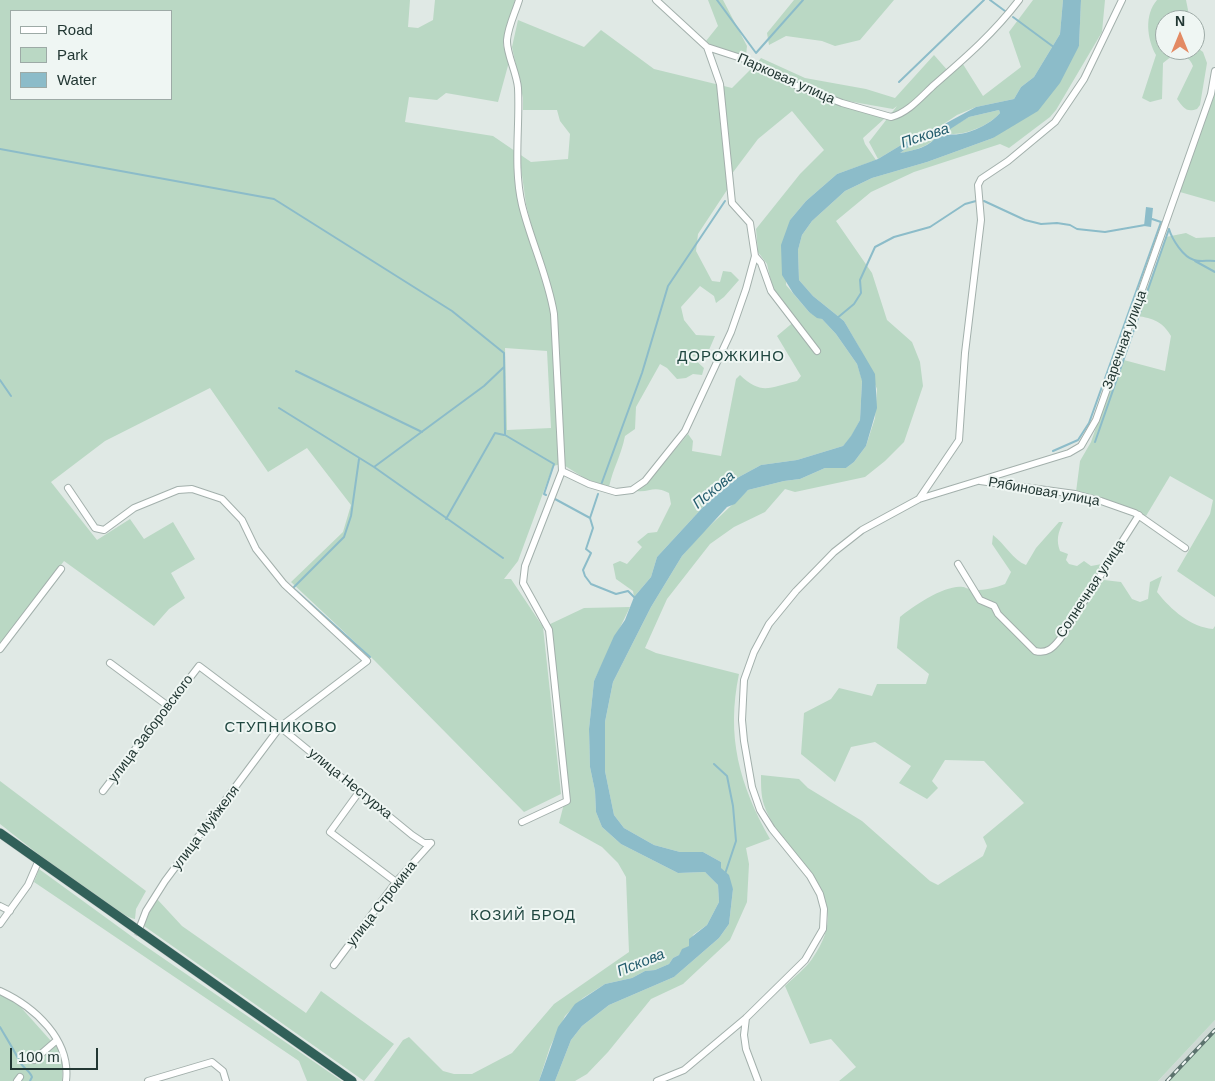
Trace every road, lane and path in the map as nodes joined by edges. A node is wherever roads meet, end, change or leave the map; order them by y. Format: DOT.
graph roads {
  1 [pos="519,0"];
  2 [pos="656,0"];
  3 [pos="1019,0"];
  4 [pos="1122,0"];
  5 [pos="707,47"];
  6 [pos="1215,71"];
  7 [pos="755,256"];
  8 [pos="817,351"];
  9 [pos="562,472"];
  10 [pos="979,480"];
  11 [pos="68,488"];
  12 [pos="920,499"];
  13 [pos="1139,515"];
  14 [pos="1185,548"];
  15 [pos="958,564"];
  16 [pos="61,570"];
  17 [pos="0,649"];
  18 [pos="110,663"];
  19 [pos="199,666"];
  20 [pos="168,706"];
  21 [pos="280,727"];
  22 [pos="103,791"];
  23 [pos="358,792"];
  24 [pos="522,822"];
  25 [pos="0,834"];
  26 [pos="431,843"];
  27 [pos="38,862"];
  28 [pos="396,882"];
  29 [pos="0,906"];
  30 [pos="10,910"];
  31 [pos="0,924"];
  32 [pos="138,932"];
  33 [pos="334,965"];
  34 [pos="0,991"];
  35 [pos="746,1018"];
  36 [pos="58,1040"];
  37 [pos="34,1060"];
  38 [pos="66,1081"];
  39 [pos="148,1081"];
  40 [pos="226,1081"];
  41 [pos="352,1081"];
  42 [pos="657,1081"];
  43 [pos="758,1081"];
  1 -- 9 [label="street"];
  2 -- 5 [label="street, Парковая улица"];
  3 -- 5 [label="street, Парковая улица"];
  4 -- 12 [label="street, Заречная улица"];
  5 -- 7 [label="street"];
  6 -- 10 [label="street, Заречная улица"];
  7 -- 8 [label="street"];
  7 -- 9 [label="street"];
  9 -- 24 [label="street"];
  10 -- 12 [label="street, Заречная улица"];
  10 -- 13 [label="street, Рябиновая улица"];
  11 -- 21 [label="street"];
  12 -- 35 [label="street, Заречная улица"];
  13 -- 14 [label="street, Рябиновая улица"];
  13 -- 15 [label="street, Солнечная улица"];
  16 -- 17 [label="street"];
  18 -- 20 [label="street"];
  19 -- 20 [label="street, улица Заборовского"];
  19 -- 21 [label="street, улица Нестурха"];
  20 -- 22 [label="street, улица Заборовского"];
  21 -- 23 [label="street, улица Нестурха"];
  21 -- 32 [label="street, улица Муйжеля"];
  23 -- 26 [label="street, улица Нестурха"];
  23 -- 28 [label="street"];
  25 -- 27 [label="highway"];
  26 -- 28 [label="street, улица Строкина"];
  27 -- 30 [label="street"];
  27 -- 32 [label="highway"];
  28 -- 33 [label="street, улица Строкина"];
  29 -- 30 [label="street"];
  30 -- 31 [label="street"];
  32 -- 41 [label="highway"];
  34 -- 36 [label="street"];
  35 -- 42 [label="street, Заречная улица"];
  35 -- 43 [label="street"];
  36 -- 37 [label="street"];
  36 -- 38 [label="street"];
  39 -- 40 [label="street"];
}
